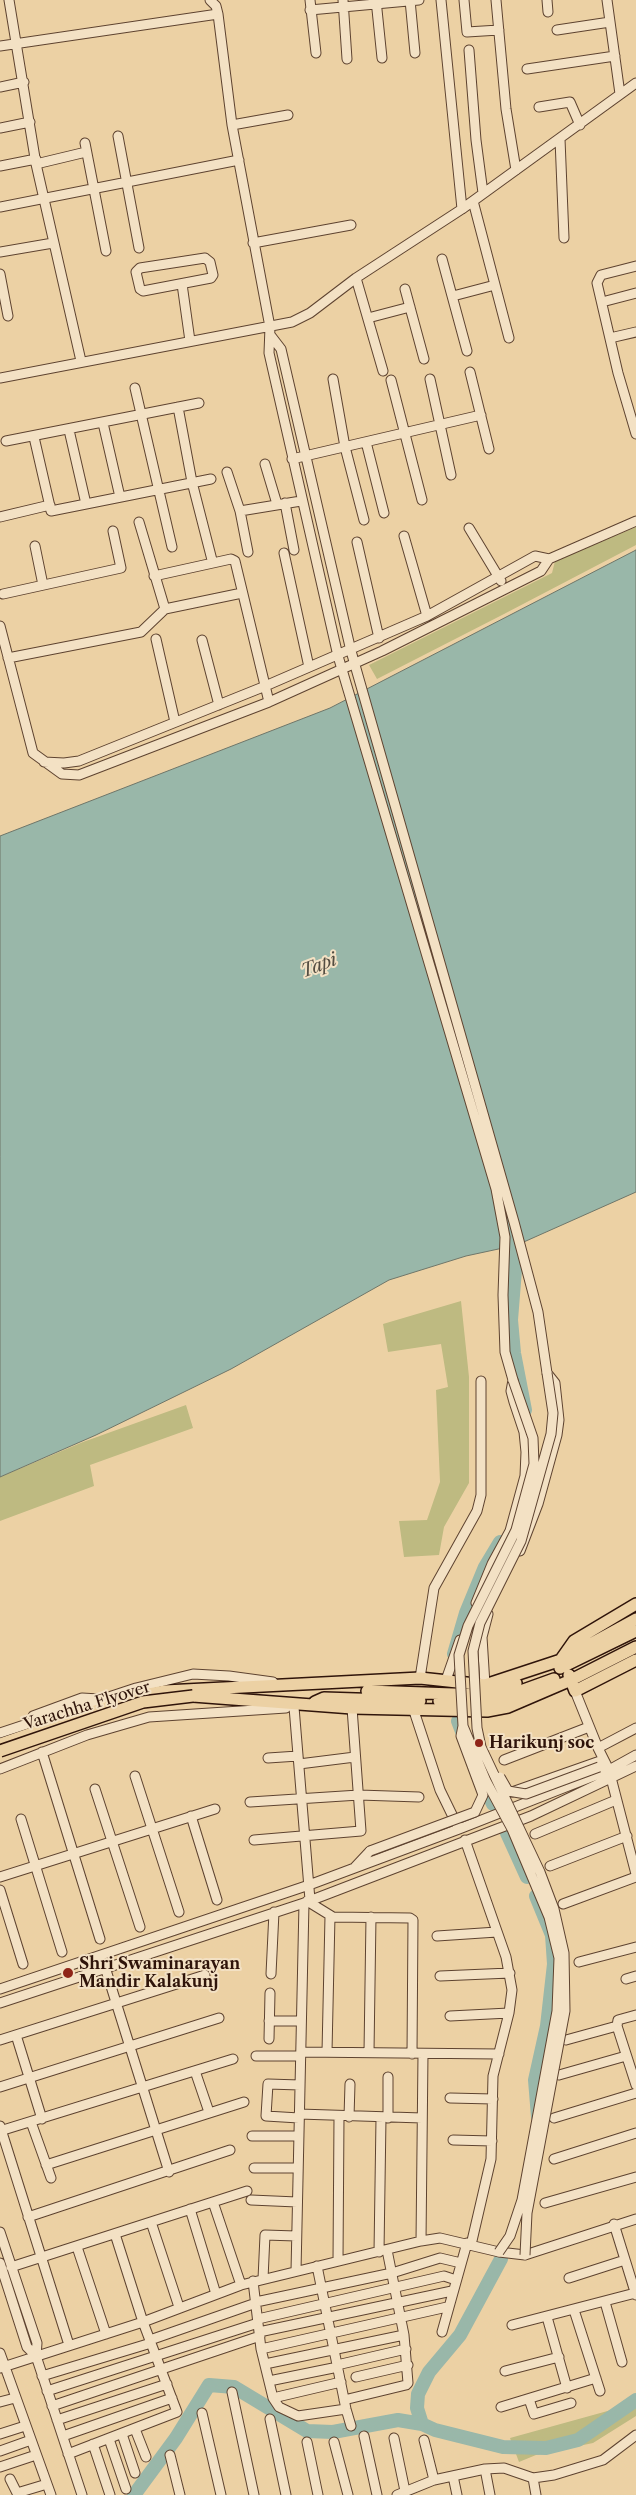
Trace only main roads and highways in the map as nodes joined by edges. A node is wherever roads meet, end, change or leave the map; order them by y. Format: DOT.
graph roads {
  1 [pos="636,1604"];
  2 [pos="636,1619"];
  3 [pos="636,1631"];
  4 [pos="636,1639"];
  5 [pos="636,1647"];
  6 [pos="636,1660"];
  7 [pos="566,1670"];
  8 [pos="316,1683"];
  9 [pos="192,1692"];
  10 [pos="304,1705"];
  11 [pos="0,1744"];
  12 [pos="0,1751"];
  1 -- 7 [label="main road"];
  2 -- 7 [label="main road"];
  3 -- 7 [label="main road"];
  4 -- 7 [label="main road"];
  5 -- 7 [label="main road"];
  6 -- 7 [label="main road"];
  7 -- 8 [label="main road, Varachha Flyover"];
  7 -- 8 [label="main road"];
  7 -- 10 [label="main road"];
  7 -- 10 [label="main road, Varachha Flyover"];
  8 -- 9 [label="main road, Varachha Flyover"];
  9 -- 10 [label="main road, Varachha Flyover"];
  9 -- 11 [label="main road, Varachha Flyover"];
  9 -- 12 [label="main road, Varachha Flyover, bridge"];
}
